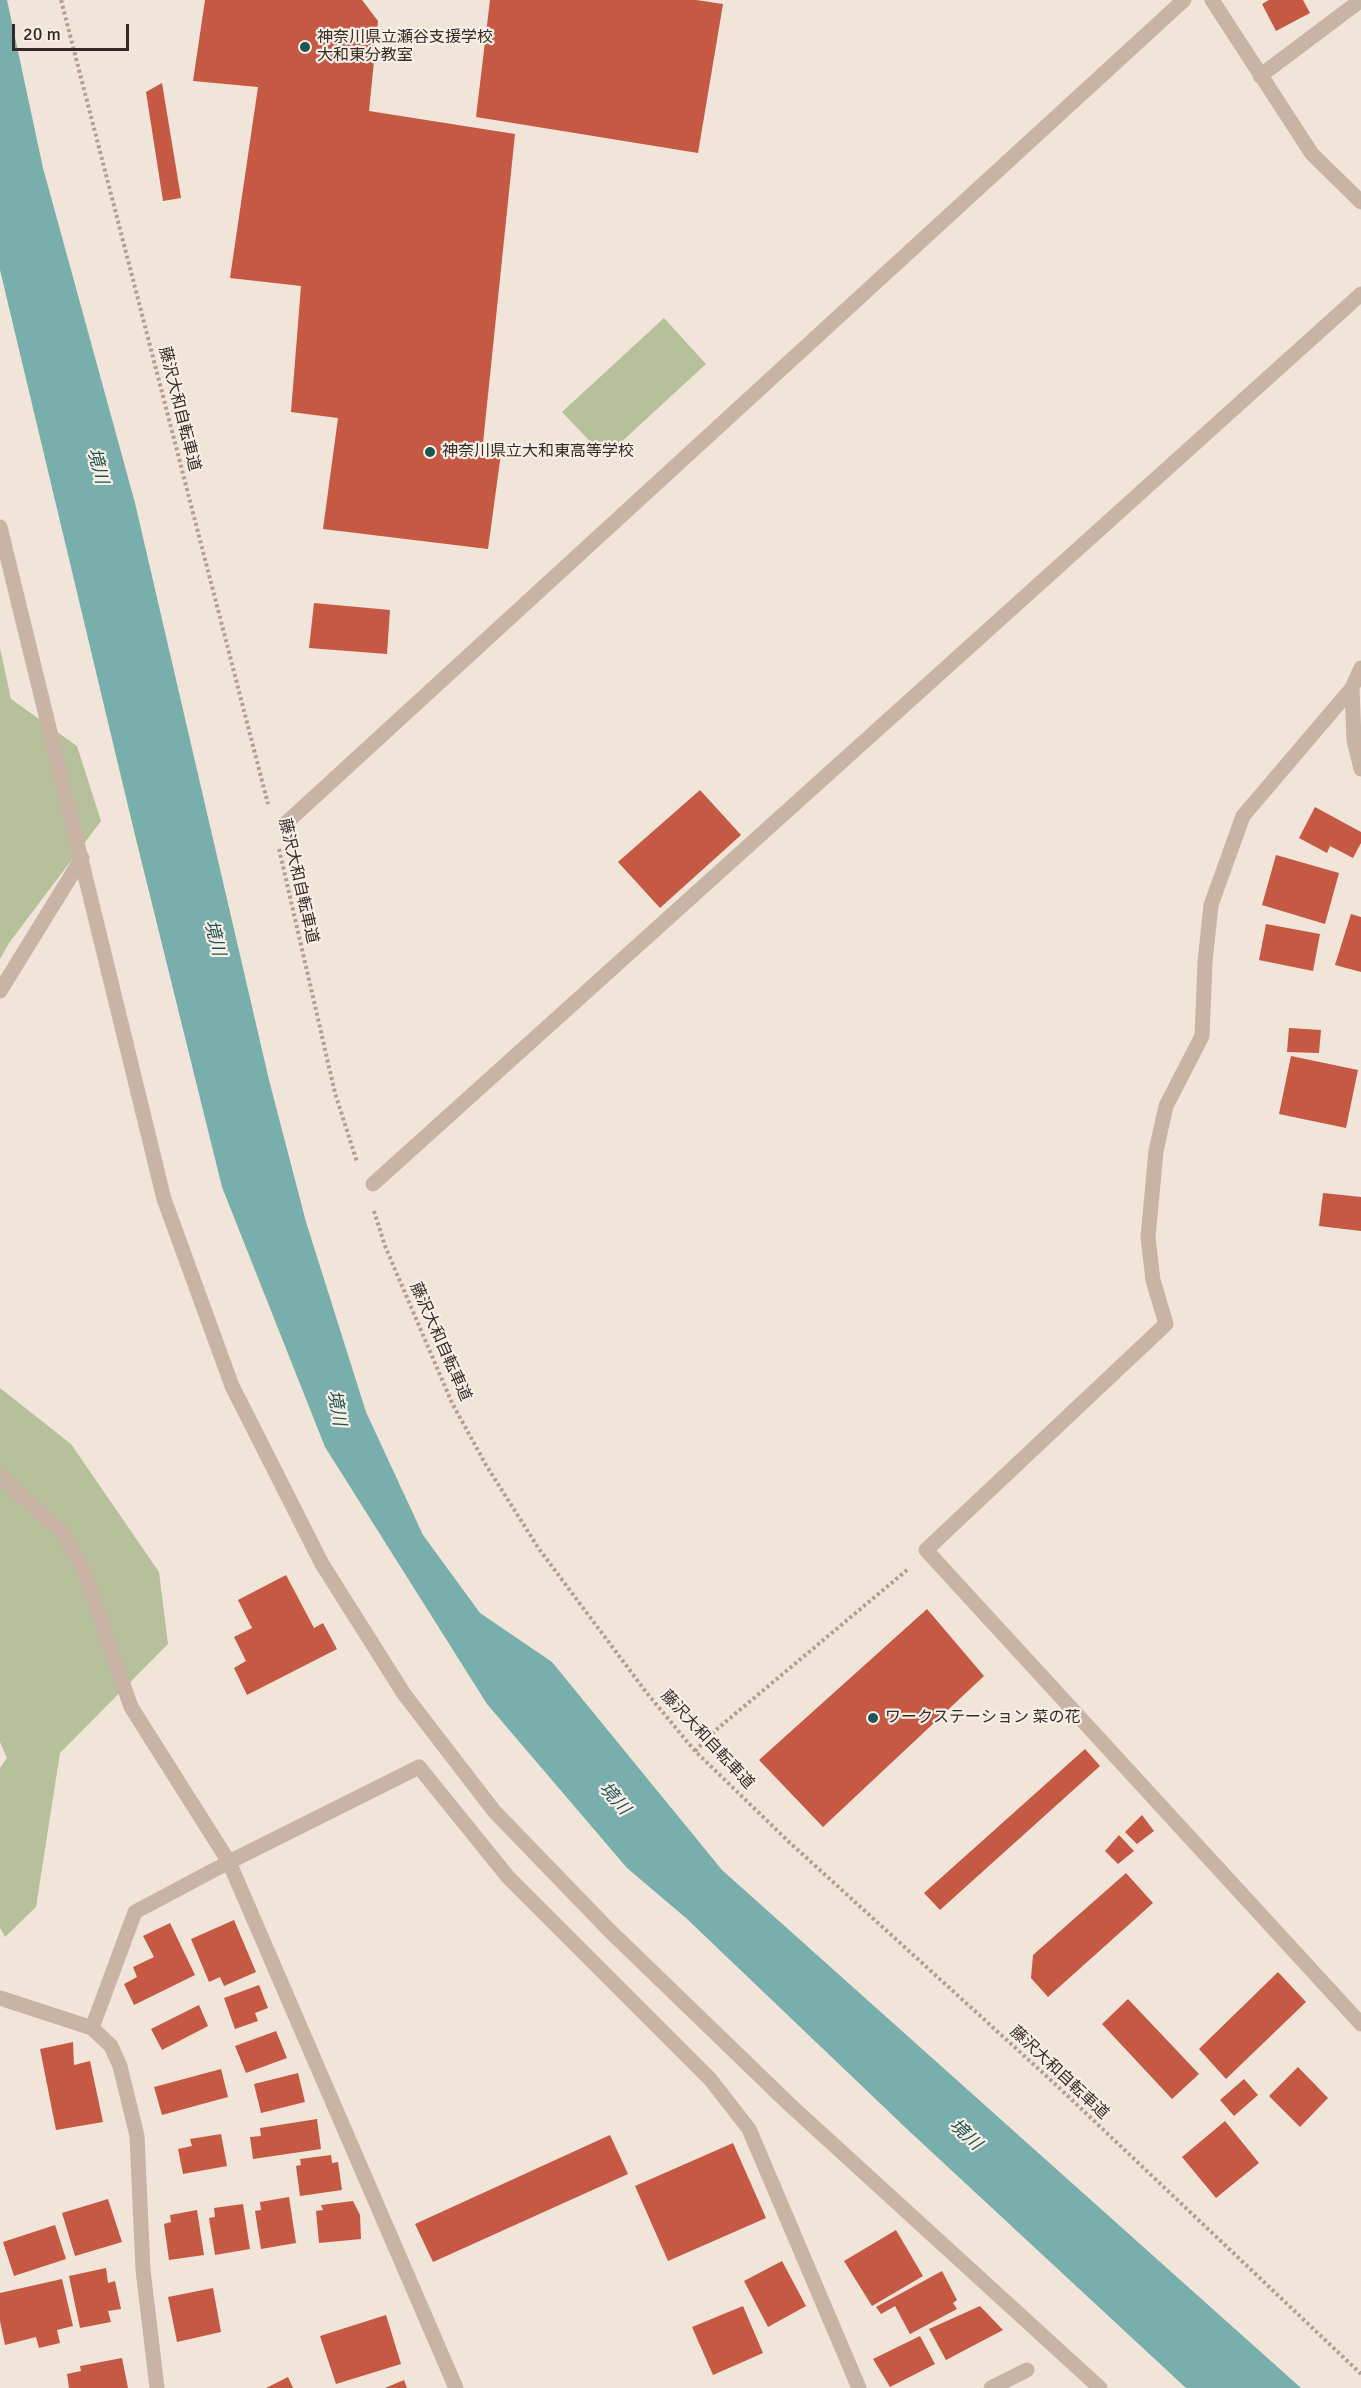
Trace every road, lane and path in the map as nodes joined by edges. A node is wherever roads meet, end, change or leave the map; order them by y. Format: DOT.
graph roads {
  1 [pos="61,0"];
  2 [pos="1184,0"];
  3 [pos="1212,0"];
  4 [pos="1361,0"];
  5 [pos="1260,76"];
  6 [pos="1361,202"];
  7 [pos="1361,294"];
  8 [pos="0,527"];
  9 [pos="1361,668"];
  10 [pos="1352,688"];
  11 [pos="1361,769"];
  12 [pos="269,809"];
  13 [pos="285,824"];
  14 [pos="278,843"];
  15 [pos="82,858"];
  16 [pos="0,991"];
  17 [pos="360,1168"];
  18 [pos="373,1184"];
  19 [pos="370,1200"];
  20 [pos="0,1476"];
  21 [pos="926,1550"];
  22 [pos="695,1751"];
  23 [pos="229,1862"];
  24 [pos="0,1998"];
  25 [pos="1361,2024"];
  26 [pos="92,2028"];
  27 [pos="1027,2370"];
  28 [pos="1361,2374"];
  29 [pos="157,2388"];
  30 [pos="456,2388"];
  31 [pos="859,2388"];
  32 [pos="991,2388"];
  33 [pos="1100,2388"];
  1 -- 12 [label="path, 藤沢大和自転車道"];
  2 -- 13 [label="street"];
  3 -- 5 [label="street"];
  4 -- 5 [label="street"];
  5 -- 6 [label="street"];
  7 -- 18 [label="street"];
  8 -- 15 [label="street"];
  9 -- 10 [label="street"];
  10 -- 11 [label="street"];
  10 -- 21 [label="street"];
  14 -- 17 [label="path, 藤沢大和自転車道"];
  15 -- 16 [label="street"];
  15 -- 33 [label="street"];
  19 -- 22 [label="path, 藤沢大和自転車道"];
  20 -- 23 [label="street"];
  21 -- 22 [label="path"];
  21 -- 25 [label="street"];
  22 -- 28 [label="path, 藤沢大和自転車道"];
  23 -- 26 [label="street"];
  23 -- 30 [label="street"];
  23 -- 31 [label="street"];
  24 -- 26 [label="street"];
  26 -- 29 [label="street"];
  27 -- 32 [label="street"];
}
